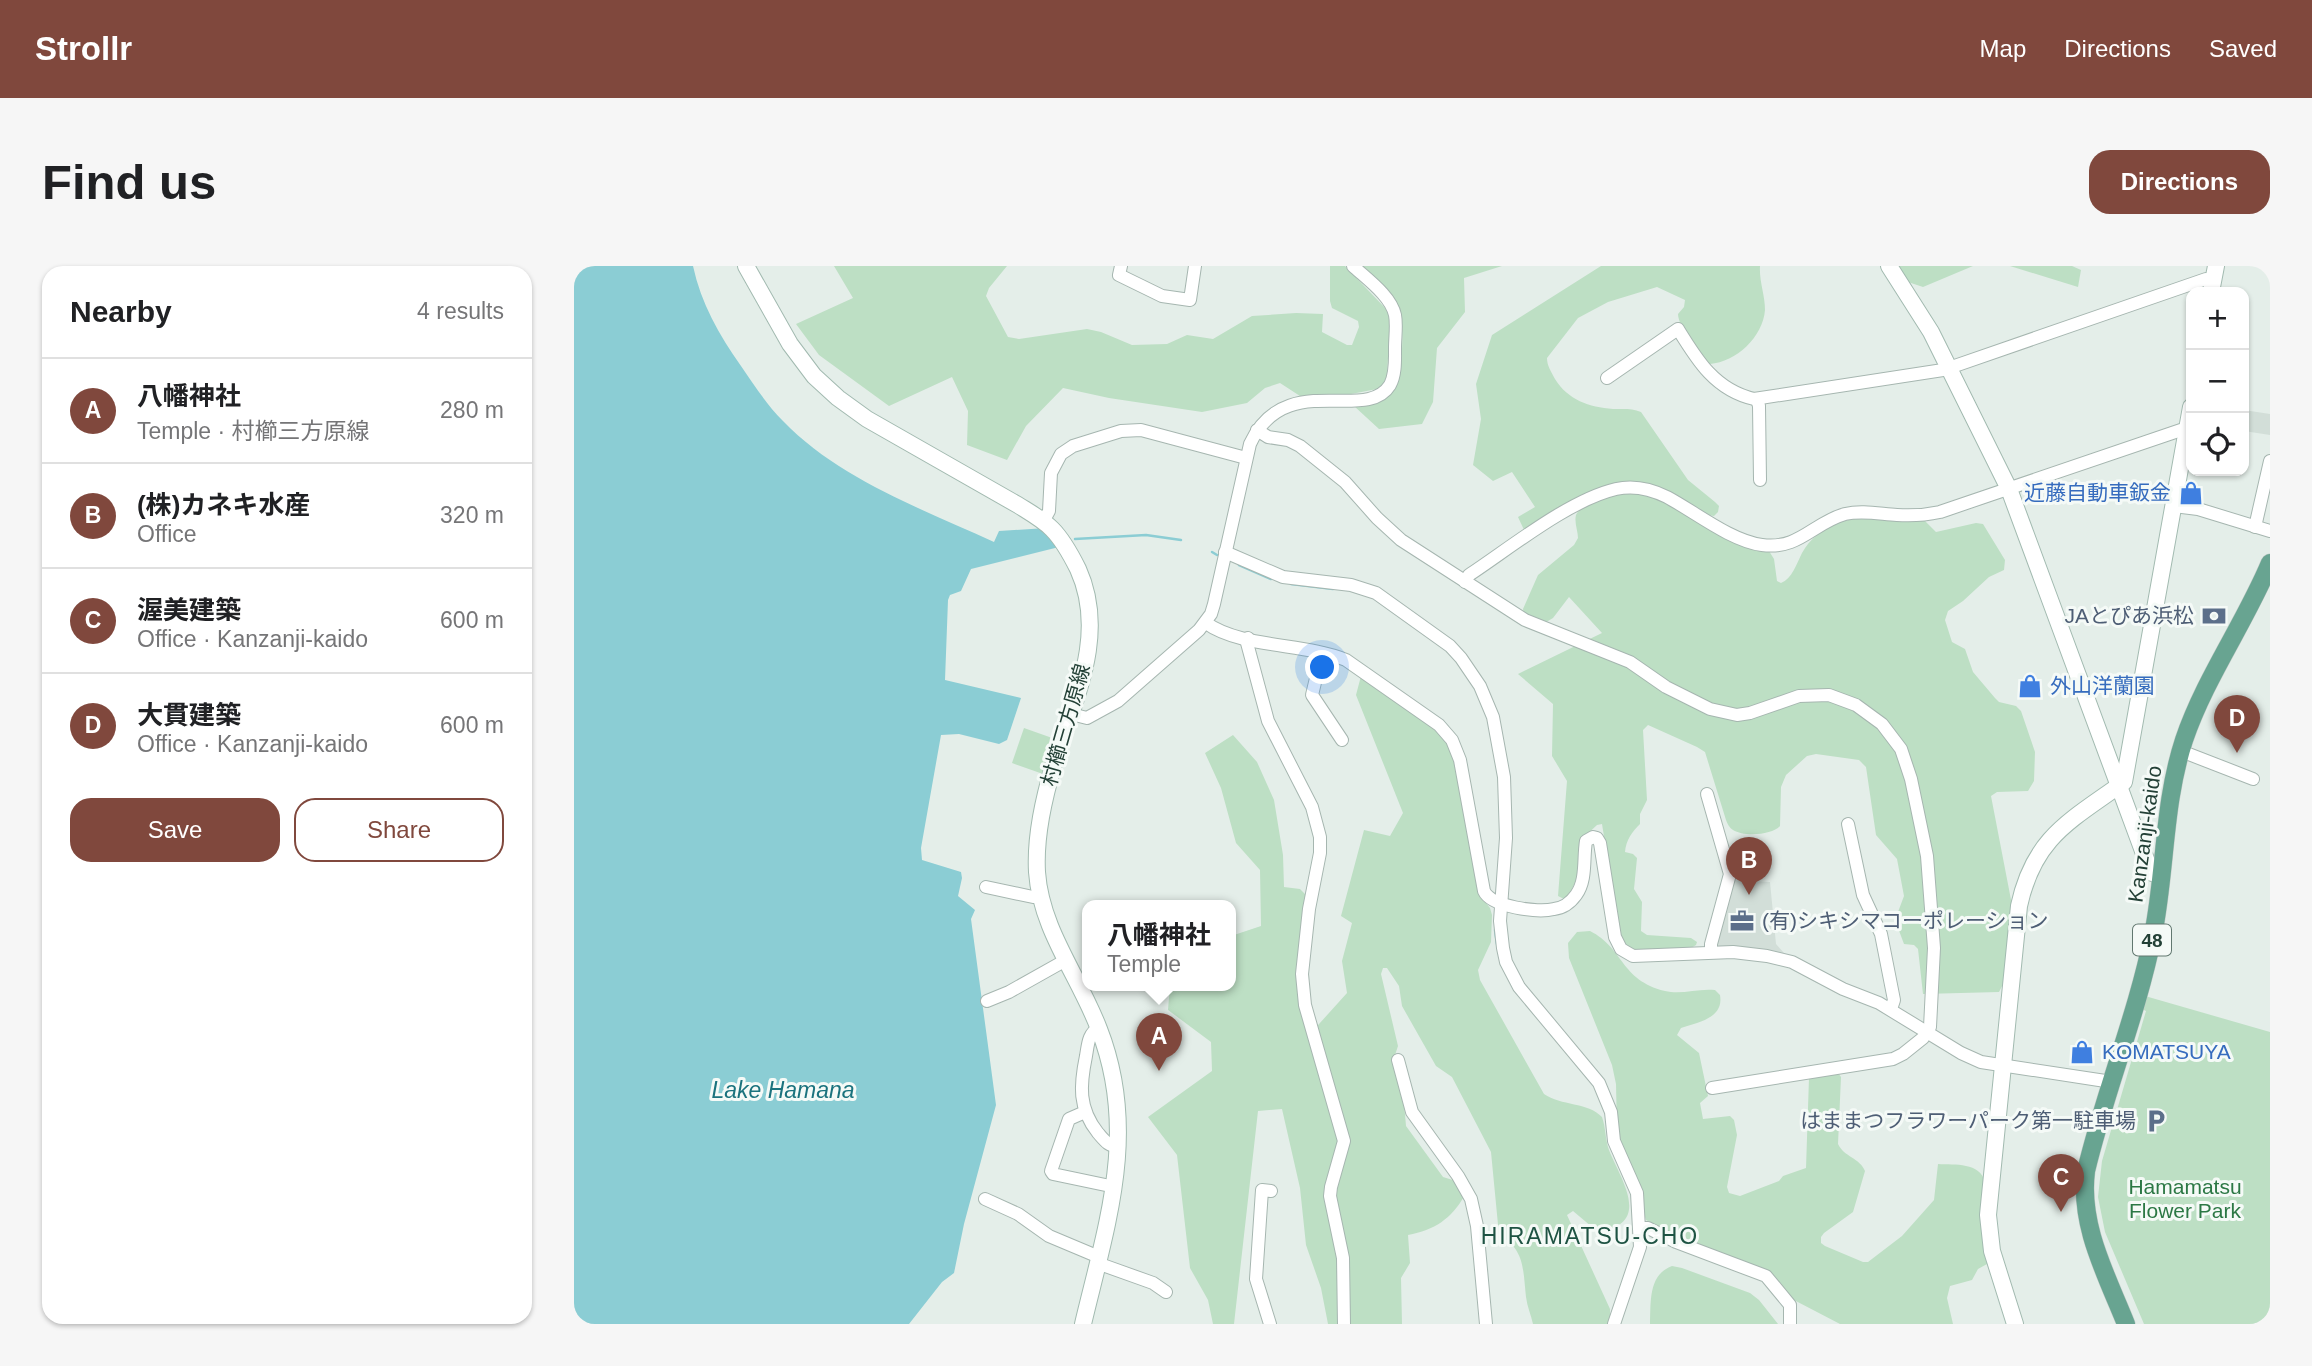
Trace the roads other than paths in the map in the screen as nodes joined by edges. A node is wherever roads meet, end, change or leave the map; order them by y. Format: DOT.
graph roads {
  1 [pos="746,266"];
  2 [pos="1121,266"];
  3 [pos="1195,266"];
  4 [pos="1353,266"];
  5 [pos="1889,266"];
  6 [pos="2214,280"];
  7 [pos="1949,369"];
  8 [pos="1607,377"];
  9 [pos="1757,398"];
  10 [pos="1257,430"];
  11 [pos="2186,431"];
  12 [pos="2186,437"];
  13 [pos="1246,458"];
  14 [pos="2270,461"];
  15 [pos="1760,480"];
  16 [pos="2010,489"];
  17 [pos="2174,506"];
  18 [pos="1043,522"];
  19 [pos="2255,527"];
  20 [pos="2270,531"];
  21 [pos="1225,552"];
  22 [pos="2270,563"];
  23 [pos="1465,582"];
  24 [pos="1206,623"];
  25 [pos="1248,638"];
  26 [pos="1322,653"];
  27 [pos="1071,714"];
  28 [pos="1342,740"];
  29 [pos="2181,751"];
  30 [pos="2253,779"];
  31 [pos="2119,786"];
  32 [pos="1707,794"];
  33 [pos="1848,824"];
  34 [pos="2161,875"];
  35 [pos="986,887"];
  36 [pos="1040,896"];
  37 [pos="1502,905"];
  38 [pos="1712,951"];
  39 [pos="1066,960"];
  40 [pos="987,1001"];
  41 [pos="1891,1009"];
  42 [pos="1099,1028"];
  43 [pos="1927,1031"];
  44 [pos="1398,1060"];
  45 [pos="2003,1066"];
  46 [pos="2112,1082"];
  47 [pos="1712,1088"];
  48 [pos="1085,1112"];
  49 [pos="1119,1147"];
  50 [pos="1115,1188"];
  51 [pos="1271,1191"];
  52 [pos="985,1199"];
  53 [pos="1641,1228"];
  54 [pos="1098,1260"];
  55 [pos="1166,1292"];
  56 [pos="1083,1324"];
  57 [pos="1270,1324"];
  58 [pos="1344,1324"];
  59 [pos="1486,1324"];
  60 [pos="1614,1324"];
  61 [pos="1790,1324"];
  62 [pos="2015,1324"];
  63 [pos="2126,1324"];
  1 -- 18 [label="street, 村櫛三方原線"];
  2 -- 3 [label="street"];
  4 -- 10 [label="street"];
  5 -- 7 [label="street"];
  6 -- 7 [label="street"];
  7 -- 9 [label="street"];
  7 -- 16 [label="street"];
  8 -- 9 [label="street"];
  9 -- 15 [label="street"];
  10 -- 13 [label="street"];
  10 -- 23 [label="street"];
  11 -- 16 [label="street"];
  12 -- 17 [label="street"];
  13 -- 18 [label="street"];
  13 -- 21 [label="street"];
  14 -- 19 [label="street"];
  16 -- 23 [label="street"];
  16 -- 31 [label="street"];
  17 -- 19 [label="street"];
  17 -- 31 [label="street"];
  18 -- 27 [label="street, 村櫛三方原線"];
  19 -- 20 [label="street"];
  21 -- 24 [label="street"];
  21 -- 37 [label="street"];
  22 -- 29 [label="main road, Kanzanji-kaido / 48"];
  23 -- 43 [label="street"];
  24 -- 25 [label="street"];
  24 -- 27 [label="street"];
  25 -- 26 [label="street"];
  25 -- 58 [label="street"];
  26 -- 28 [label="street"];
  26 -- 37 [label="street"];
  27 -- 36 [label="street, 村櫛三方原線"];
  29 -- 30 [label="street"];
  29 -- 34 [label="main road, Kanzanji-kaido / 48"];
  31 -- 34 [label="street"];
  31 -- 45 [label="street"];
  32 -- 38 [label="street"];
  33 -- 41 [label="street"];
  34 -- 46 [label="main road, Kanzanji-kaido / 48"];
  35 -- 36 [label="street"];
  36 -- 39 [label="street, 村櫛三方原線"];
  37 -- 38 [label="street"];
  37 -- 53 [label="street"];
  38 -- 41 [label="street"];
  39 -- 40 [label="street"];
  39 -- 42 [label="street, 村櫛三方原線"];
  41 -- 43 [label="street"];
  42 -- 48 [label="street"];
  42 -- 49 [label="street, 村櫛三方原線"];
  43 -- 45 [label="street"];
  43 -- 47 [label="street"];
  44 -- 59 [label="street"];
  45 -- 46 [label="street"];
  45 -- 62 [label="street"];
  46 -- 63 [label="main road, Kanzanji-kaido / 48"];
  48 -- 49 [label="street"];
  48 -- 50 [label="street"];
  49 -- 50 [label="street, 村櫛三方原線"];
  50 -- 54 [label="street, 村櫛三方原線"];
  51 -- 57 [label="street"];
  52 -- 54 [label="street"];
  53 -- 60 [label="street"];
  53 -- 61 [label="street"];
  54 -- 55 [label="street"];
  54 -- 56 [label="street, 村櫛三方原線"];
}
